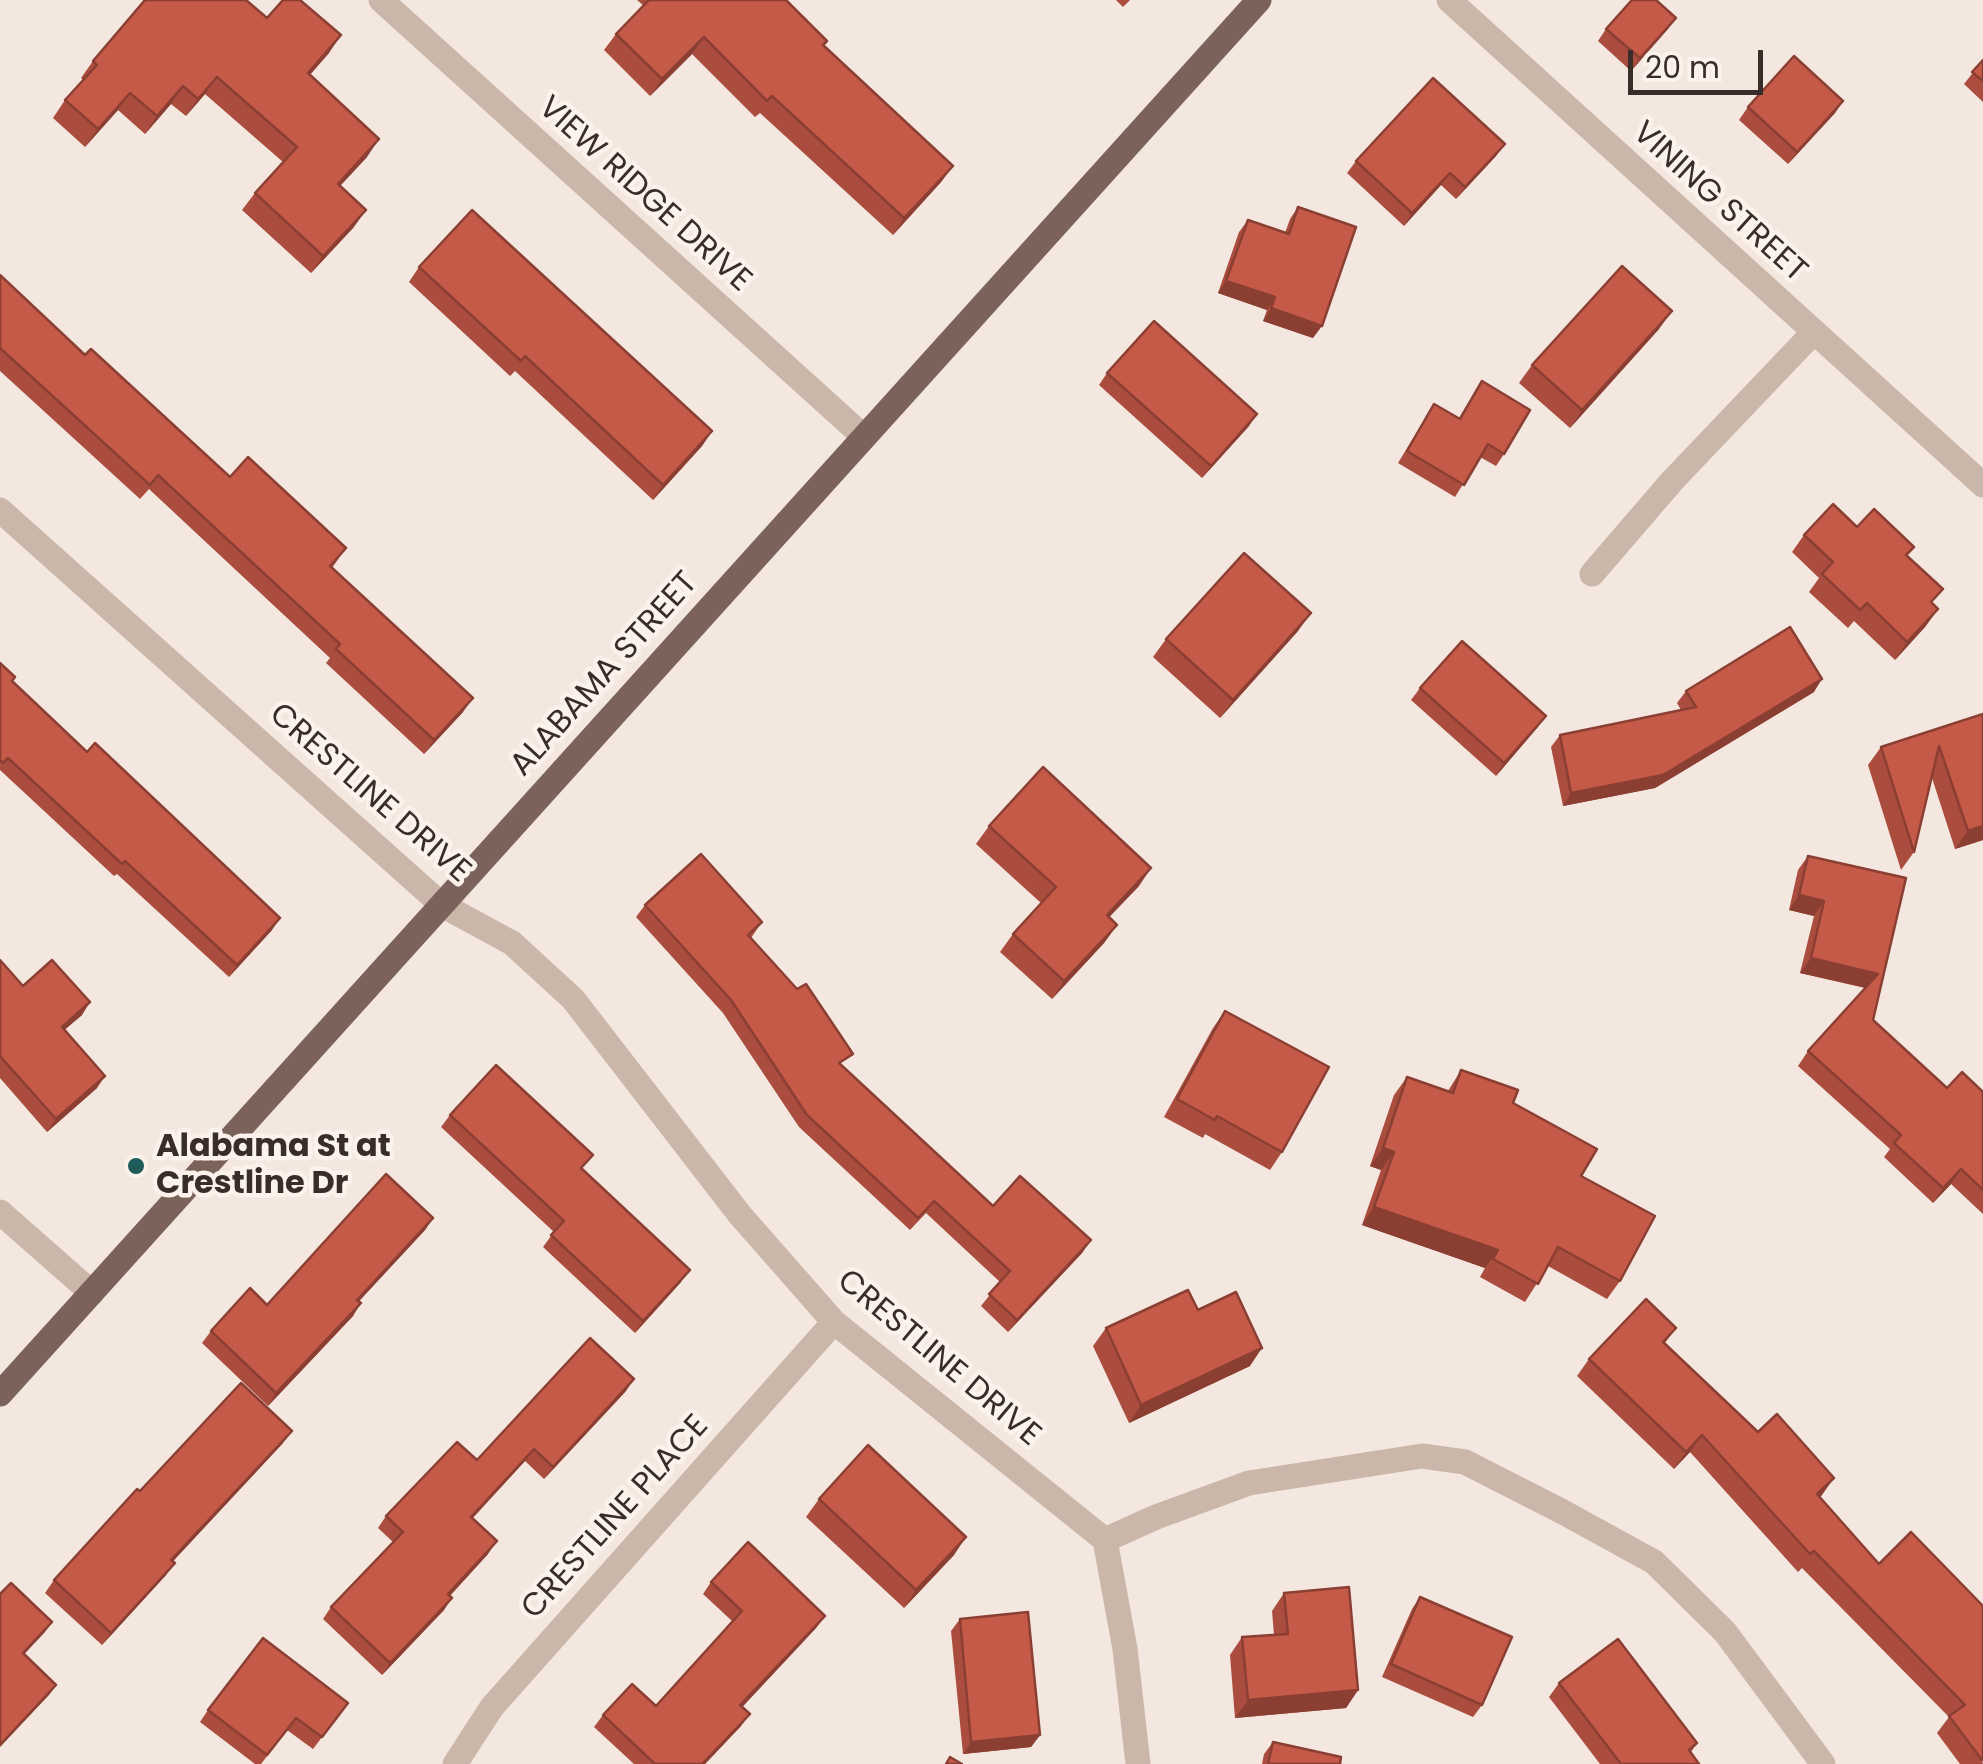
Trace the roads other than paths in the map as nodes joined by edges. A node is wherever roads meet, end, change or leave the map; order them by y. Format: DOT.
graph roads {
  1 [pos="381,0"];
  2 [pos="1260,0"];
  3 [pos="1449,0"];
  4 [pos="1813,333"];
  5 [pos="864,438"];
  6 [pos="1983,485"];
  7 [pos="0,510"];
  8 [pos="1592,574"];
  9 [pos="442,905"];
  10 [pos="0,1212"];
  11 [pos="92,1293"];
  12 [pos="834,1322"];
  13 [pos="0,1394"];
  14 [pos="1106,1540"];
  15 [pos="455,1764"];
  16 [pos="1138,1764"];
  17 [pos="1822,1764"];
  1 -- 5 [label="street, VIEW RIDGE DRIVE"];
  2 -- 5 [label="main road, ALABAMA STREET"];
  3 -- 4 [label="street, VINING STREET"];
  4 -- 6 [label="street, VINING STREET"];
  4 -- 8 [label="street, VINING STREET"];
  5 -- 9 [label="main road, ALABAMA STREET"];
  7 -- 9 [label="street, CRESTLINE DRIVE"];
  9 -- 11 [label="main road, ALABAMA STREET"];
  9 -- 12 [label="street, CRESTLINE DRIVE"];
  10 -- 11 [label="street"];
  11 -- 13 [label="main road, ALABAMA STREET"];
  12 -- 14 [label="street, CRESTLINE DRIVE"];
  12 -- 15 [label="street, CRESTLINE PLACE"];
  14 -- 16 [label="street"];
  14 -- 17 [label="street"];
}
